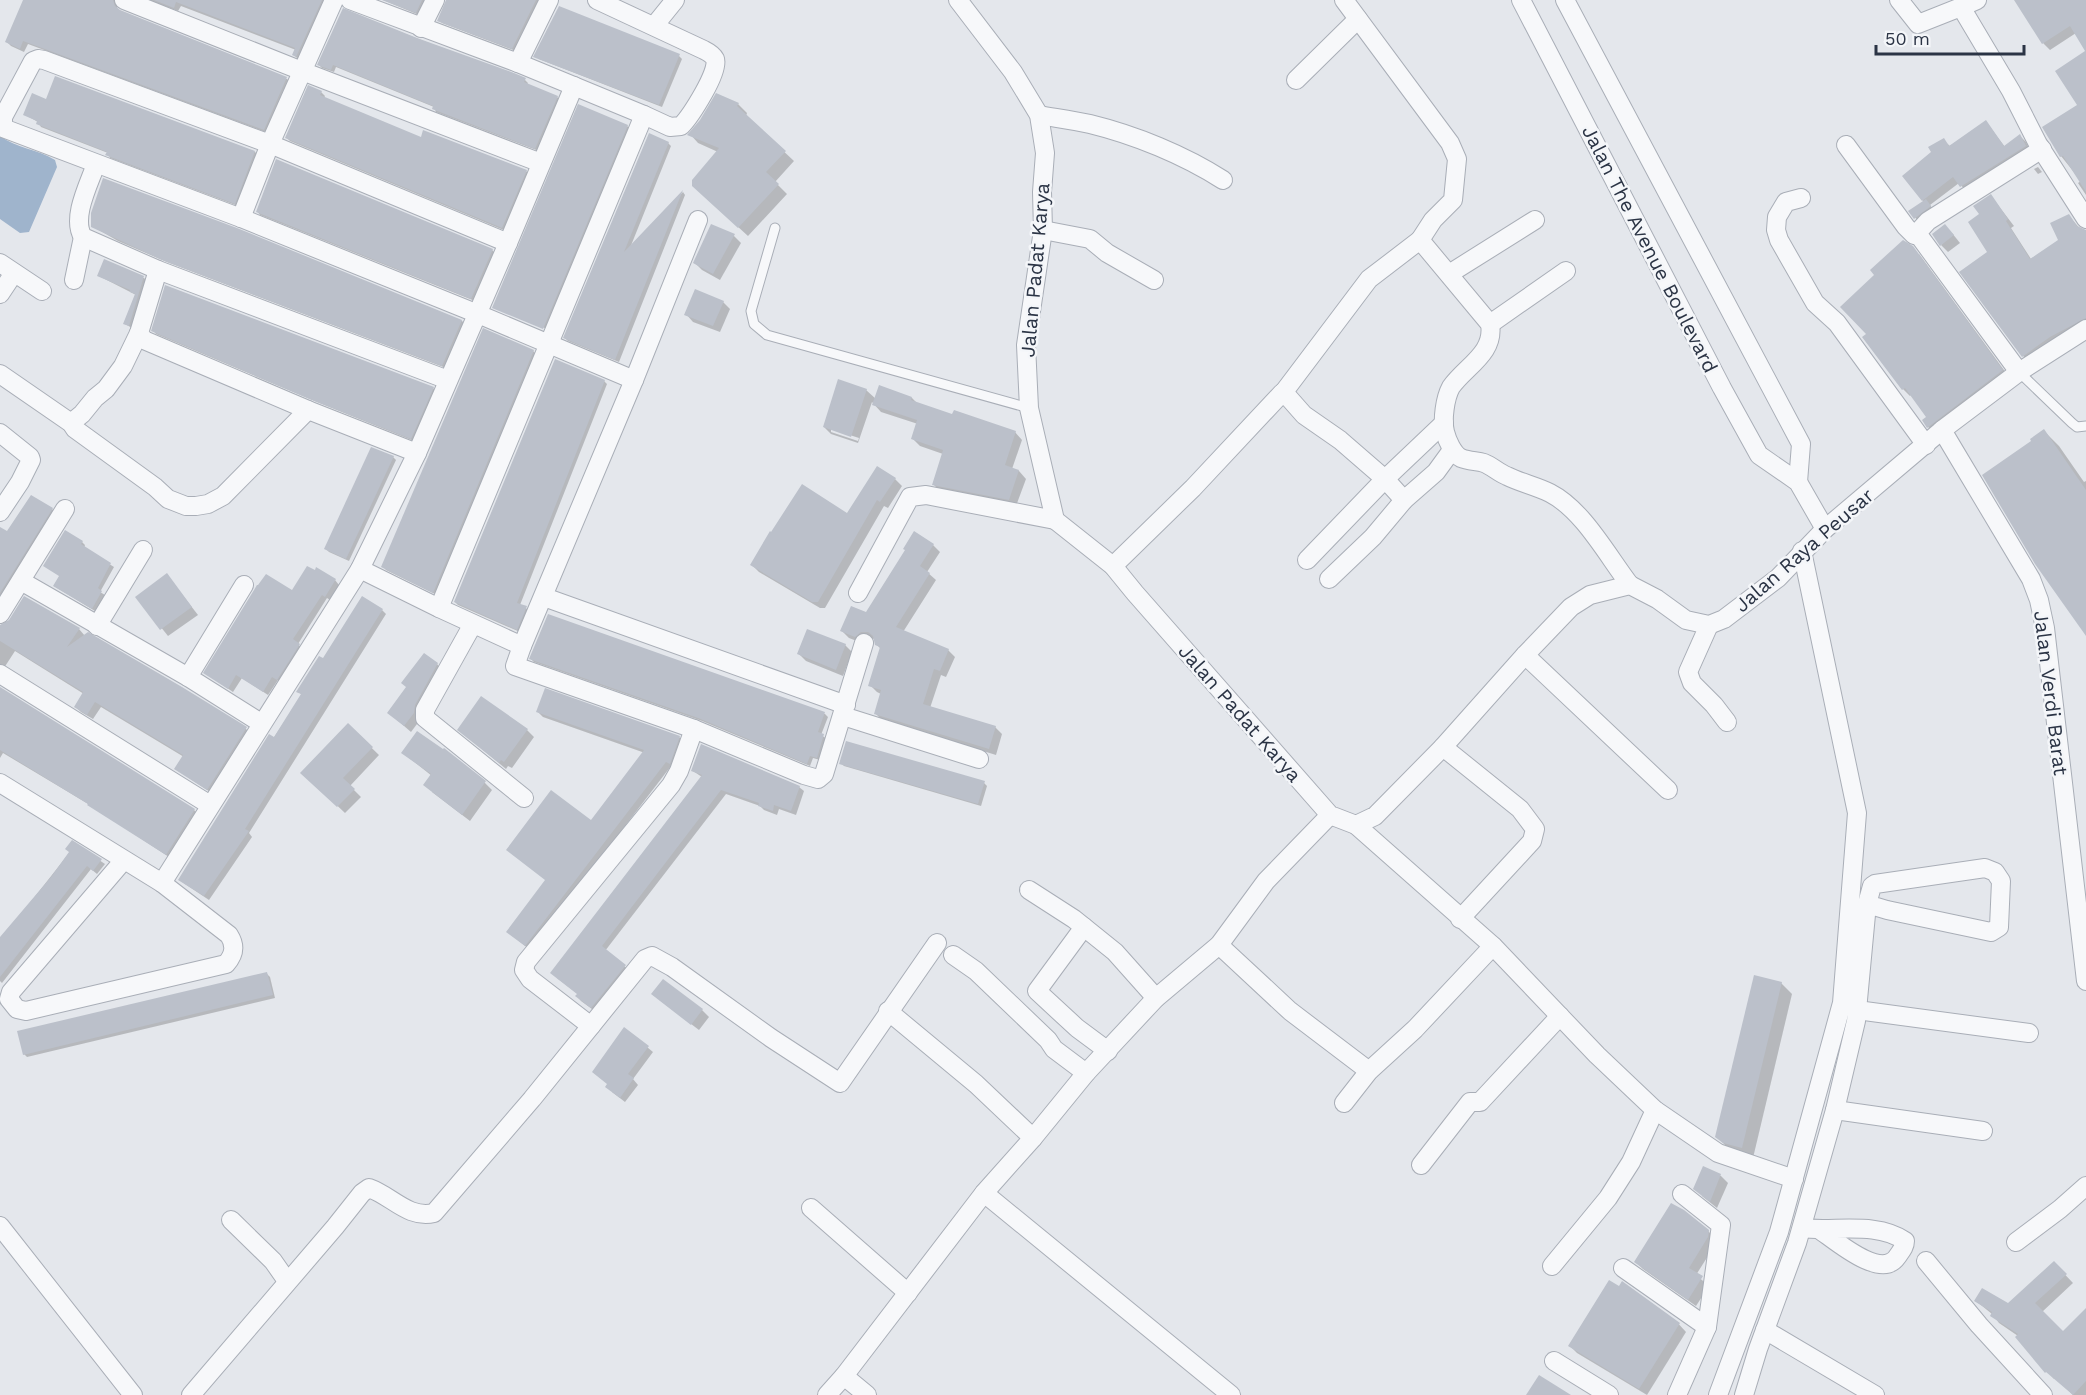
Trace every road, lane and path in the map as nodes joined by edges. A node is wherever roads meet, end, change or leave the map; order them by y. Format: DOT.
graph roads {
  1 [pos="124,0"];
  2 [pos="334,0"];
  3 [pos="350,0"];
  4 [pos="435,0"];
  5 [pos="549,0"];
  6 [pos="597,0"];
  7 [pos="675,0"];
  8 [pos="958,0"];
  9 [pos="1344,0"];
  10 [pos="1521,0"];
  11 [pos="1565,0"];
  12 [pos="1899,0"];
  13 [pos="1969,3"];
  14 [pos="377,5"];
  15 [pos="1358,19"];
  16 [pos="654,26"];
  17 [pos="421,28"];
  18 [pos="518,63"];
  19 [pos="302,71"];
  20 [pos="1296,80"];
  21 [pos="574,86"];
  22 [pos="644,115"];
  23 [pos="1039,115"];
  24 [pos="270,144"];
  25 [pos="1846,145"];
  26 [pos="2042,149"];
  27 [pos="541,163"];
  28 [pos="96,164"];
  29 [pos="1223,180"];
  30 [pos="1801,198"];
  31 [pos="241,218"];
  32 [pos="2086,219"];
  33 [pos="698,220"];
  34 [pos="1535,220"];
  35 [pos="775,228"];
  36 [pos="1043,230"];
  37 [pos="1917,233"];
  38 [pos="83,237"];
  39 [pos="1420,240"];
  40 [pos="508,243"];
  41 [pos="7,268"];
  42 [pos="159,270"];
  43 [pos="1566,271"];
  44 [pos="1449,274"];
  45 [pos="74,280"];
  46 [pos="1154,280"];
  47 [pos="42,291"];
  48 [pos="0,294"];
  49 [pos="478,314"];
  50 [pos="1490,324"];
  51 [pos="2086,329"];
  52 [pos="139,333"];
  53 [pos="549,345"];
  54 [pos="2019,372"];
  55 [pos="0,374"];
  56 [pos="448,380"];
  57 [pos="634,380"];
  58 [pos="1283,393"];
  59 [pos="1029,408"];
  60 [pos="308,410"];
  61 [pos="71,423"];
  62 [pos="1444,423"];
  63 [pos="2086,426"];
  64 [pos="1942,430"];
  65 [pos="0,433"];
  66 [pos="1926,445"];
  67 [pos="1452,450"];
  68 [pos="417,453"];
  69 [pos="1384,479"];
  70 [pos="1798,482"];
  71 [pos="1404,500"];
  72 [pos="65,509"];
  73 [pos="0,512"];
  74 [pos="1055,520"];
  75 [pos="1825,529"];
  76 [pos="1321,544"];
  77 [pos="143,550"];
  78 [pos="1802,551"];
  79 [pos="1307,560"];
  80 [pos="1344,563"];
  81 [pos="1113,566"];
  82 [pos="360,568"];
  83 [pos="1329,579"];
  84 [pos="244,585"];
  85 [pos="1629,585"];
  86 [pos="11,588"];
  87 [pos="858,593"];
  88 [pos="544,597"];
  89 [pos="439,608"];
  90 [pos="0,615"];
  91 [pos="472,624"];
  92 [pos="1709,625"];
  93 [pos="97,626"];
  94 [pos="864,643"];
  95 [pos="522,646"];
  96 [pos="1525,655"];
  97 [pos="0,674"];
  98 [pos="188,677"];
  99 [pos="845,710"];
  100 [pos="1727,722"];
  101 [pos="261,723"];
  102 [pos="694,729"];
  103 [pos="1443,747"];
  104 [pos="979,759"];
  105 [pos="0,783"];
  106 [pos="1668,790"];
  107 [pos="524,798"];
  108 [pos="210,805"];
  109 [pos="1330,815"];
  110 [pos="1356,825"];
  111 [pos="124,860"];
  112 [pos="162,883"];
  113 [pos="1029,890"];
  114 [pos="1867,904"];
  115 [pos="1460,918"];
  116 [pos="1084,927"];
  117 [pos="937,943"];
  118 [pos="1219,945"];
  119 [pos="1493,946"];
  120 [pos="953,955"];
  121 [pos="2086,981"];
  122 [pos="1156,998"];
  123 [pos="1857,1010"];
  124 [pos="888,1011"];
  125 [pos="1560,1016"];
  126 [pos="591,1026"];
  127 [pos="2029,1032"];
  128 [pos="1108,1051"];
  129 [pos="1369,1071"];
  130 [pos="1086,1073"];
  131 [pos="1344,1103"];
  132 [pos="1655,1110"];
  133 [pos="1835,1110"];
  134 [pos="1983,1131"];
  135 [pos="1033,1138"];
  136 [pos="1421,1165"];
  137 [pos="1794,1179"];
  138 [pos="2086,1186"];
  139 [pos="984,1193"];
  140 [pos="1682,1194"];
  141 [pos="811,1208"];
  142 [pos="231,1220"];
  143 [pos="0,1226"];
  144 [pos="2016,1242"];
  145 [pos="1926,1261"];
  146 [pos="1552,1266"];
  147 [pos="1623,1268"];
  148 [pos="287,1281"];
  149 [pos="908,1293"];
  150 [pos="1707,1327"];
  151 [pos="1765,1330"];
  152 [pos="1554,1361"];
  153 [pos="844,1376"];
  154 [pos="2034,1392"];
  155 [pos="133,1395"];
  156 [pos="190,1395"];
  157 [pos="827,1395"];
  158 [pos="867,1395"];
  159 [pos="1231,1395"];
  160 [pos="1609,1395"];
  161 [pos="1677,1395"];
  162 [pos="1718,1395"];
  163 [pos="1744,1395"];
  164 [pos="1875,1395"];
  1 -- 19 [label="street"];
  2 -- 19 [label="street"];
  3 -- 14 [label="street"];
  4 -- 17 [label="street"];
  5 -- 18 [label="street"];
  6 -- 16 [label="street"];
  7 -- 16 [label="street"];
  8 -- 23 [label="street, Jalan Padat Karya"];
  9 -- 15 [label="street"];
  10 -- 70 [label="street, Jalan The Avenue Boulevard"];
  11 -- 70 [label="street, Jalan The Avenue Boulevard"];
  12 -- 13 [label="street"];
  13 -- 26 [label="street"];
  14 -- 17 [label="street"];
  15 -- 20 [label="street"];
  15 -- 39 [label="street"];
  16 -- 22 [label="street"];
  17 -- 18 [label="street"];
  18 -- 21 [label="street"];
  19 -- 24 [label="street"];
  19 -- 27 [label="street"];
  21 -- 22 [label="street"];
  21 -- 27 [label="street"];
  22 -- 53 [label="street"];
  23 -- 29 [label="street"];
  23 -- 36 [label="street, Jalan Padat Karya"];
  24 -- 28 [label="street"];
  24 -- 31 [label="street"];
  24 -- 40 [label="street"];
  25 -- 37 [label="street"];
  26 -- 32 [label="street"];
  26 -- 37 [label="street"];
  27 -- 40 [label="street"];
  28 -- 31 [label="street"];
  28 -- 38 [label="street"];
  30 -- 66 [label="street"];
  31 -- 49 [label="street"];
  33 -- 57 [label="street"];
  34 -- 44 [label="street"];
  35 -- 59 [label="lane"];
  36 -- 46 [label="street"];
  36 -- 59 [label="street, Jalan Padat Karya"];
  37 -- 54 [label="street"];
  38 -- 42 [label="street"];
  38 -- 45 [label="street"];
  39 -- 44 [label="street"];
  39 -- 58 [label="street"];
  40 -- 49 [label="street"];
  41 -- 47 [label="street"];
  41 -- 48 [label="street"];
  42 -- 52 [label="street"];
  42 -- 56 [label="street"];
  43 -- 50 [label="street"];
  44 -- 50 [label="street"];
  49 -- 53 [label="street"];
  49 -- 56 [label="street"];
  50 -- 62 [label="street"];
  51 -- 54 [label="street, Jalan Raya Peusar"];
  52 -- 60 [label="street"];
  52 -- 61 [label="street"];
  53 -- 57 [label="street"];
  53 -- 89 [label="street"];
  54 -- 63 [label="lane"];
  54 -- 64 [label="street, Jalan Raya Peusar"];
  55 -- 61 [label="street"];
  56 -- 68 [label="street"];
  57 -- 88 [label="street"];
  58 -- 69 [label="street"];
  58 -- 81 [label="street"];
  59 -- 74 [label="street, Jalan Padat Karya"];
  60 -- 61 [label="street"];
  60 -- 68 [label="street"];
  62 -- 67 [label="street"];
  62 -- 69 [label="street"];
  64 -- 66 [label="street, Jalan Raya Peusar"];
  64 -- 121 [label="street, Jalan Verdi Barat"];
  65 -- 73 [label="street"];
  66 -- 75 [label="street, Jalan Raya Peusar"];
  67 -- 71 [label="street"];
  67 -- 85 [label="street"];
  68 -- 82 [label="street"];
  69 -- 71 [label="street"];
  69 -- 76 [label="street"];
  70 -- 75 [label="street, Jalan The Avenue Boulevard"];
  71 -- 80 [label="street"];
  72 -- 86 [label="street"];
  74 -- 81 [label="street, Jalan Padat Karya"];
  74 -- 87 [label="street"];
  75 -- 78 [label="street, Jalan Raya Peusar"];
  76 -- 79 [label="street"];
  76 -- 80 [label="street"];
  77 -- 93 [label="street"];
  78 -- 92 [label="street, Jalan Raya Peusar"];
  78 -- 137 [label="street"];
  80 -- 83 [label="street"];
  81 -- 109 [label="street, Jalan Padat Karya"];
  82 -- 89 [label="street"];
  82 -- 101 [label="street"];
  84 -- 98 [label="street"];
  85 -- 92 [label="street"];
  85 -- 96 [label="street"];
  86 -- 90 [label="street"];
  86 -- 93 [label="street"];
  88 -- 95 [label="street"];
  88 -- 99 [label="street"];
  89 -- 91 [label="street"];
  91 -- 95 [label="street"];
  91 -- 107 [label="street"];
  92 -- 100 [label="street"];
  93 -- 98 [label="street"];
  94 -- 99 [label="street"];
  95 -- 102 [label="street"];
  96 -- 103 [label="street"];
  96 -- 106 [label="street"];
  97 -- 108 [label="street"];
  98 -- 101 [label="street"];
  99 -- 102 [label="street"];
  99 -- 104 [label="street"];
  101 -- 108 [label="street"];
  102 -- 126 [label="street"];
  103 -- 110 [label="street"];
  103 -- 115 [label="street"];
  105 -- 111 [label="street"];
  108 -- 112 [label="street"];
  109 -- 110 [label="street"];
  109 -- 118 [label="street"];
  110 -- 115 [label="street"];
  111 -- 112 [label="street"];
  111 -- 112 [label="street"];
  113 -- 116 [label="street"];
  114 -- 114 [label="street"];
  114 -- 123 [label="street"];
  115 -- 119 [label="street"];
  116 -- 122 [label="street"];
  116 -- 128 [label="street"];
  117 -- 124 [label="street"];
  118 -- 122 [label="street"];
  118 -- 129 [label="street"];
  119 -- 125 [label="street"];
  119 -- 129 [label="street"];
  120 -- 130 [label="street"];
  122 -- 128 [label="street"];
  123 -- 127 [label="street"];
  123 -- 133 [label="street"];
  124 -- 126 [label="street"];
  124 -- 135 [label="street"];
  125 -- 132 [label="street"];
  125 -- 136 [label="street"];
  126 -- 148 [label="street"];
  128 -- 130 [label="street"];
  129 -- 131 [label="street"];
  130 -- 135 [label="street"];
  132 -- 137 [label="street"];
  132 -- 146 [label="street"];
  133 -- 134 [label="street"];
  133 -- 151 [label="street"];
  135 -- 139 [label="street"];
  137 -- 162 [label="street"];
  138 -- 144 [label="street"];
  139 -- 149 [label="street"];
  139 -- 159 [label="street"];
  140 -- 150 [label="street"];
  141 -- 149 [label="street"];
  142 -- 148 [label="street"];
  143 -- 155 [label="street"];
  145 -- 154 [label="street"];
  147 -- 150 [label="street"];
  148 -- 156 [label="street"];
  149 -- 153 [label="street"];
  150 -- 161 [label="street"];
  151 -- 163 [label="street"];
  151 -- 164 [label="street"];
  152 -- 160 [label="street"];
  153 -- 157 [label="street"];
  153 -- 158 [label="street"];
}
